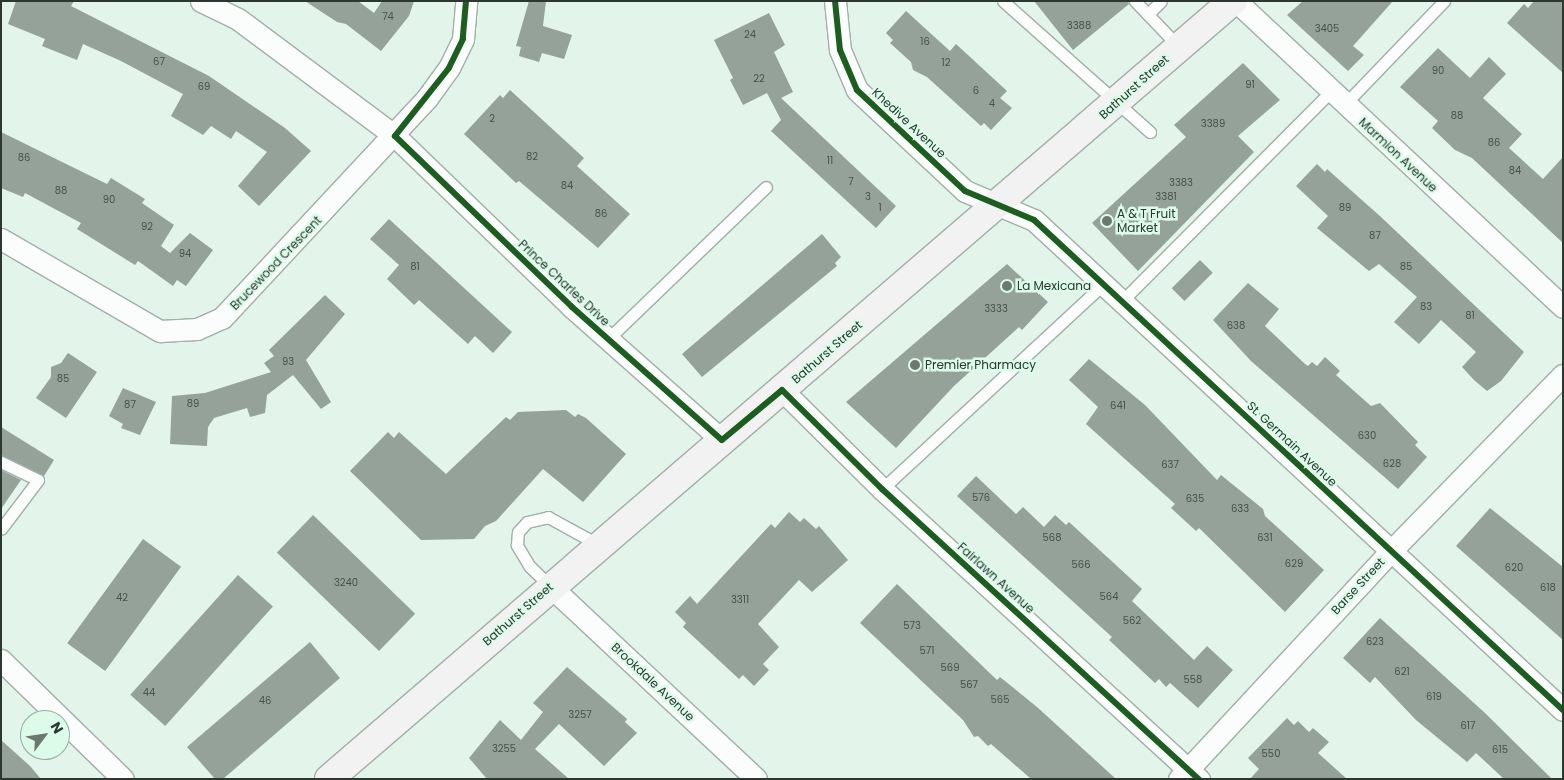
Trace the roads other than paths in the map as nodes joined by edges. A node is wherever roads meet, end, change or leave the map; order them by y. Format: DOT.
graph roads {
  1 [pos="201,1"];
  2 [pos="466,1"];
  3 [pos="835,1"];
  4 [pos="1003,1"];
  5 [pos="1135,1"];
  6 [pos="1161,1"];
  7 [pos="1234,1"];
  8 [pos="1444,1"];
  9 [pos="1148,14"];
  10 [pos="1180,47"];
  11 [pos="1337,99"];
  12 [pos="1118,102"];
  13 [pos="1150,132"];
  14 [pos="395,136"];
  15 [pos="766,188"];
  16 [pos="998,205"];
  17 [pos="1,239"];
  18 [pos="1102,285"];
  19 [pos="1122,302"];
  20 [pos="1563,307"];
  21 [pos="608,339"];
  22 [pos="1563,376"];
  23 [pos="782,390"];
  24 [pos="722,440"];
  25 [pos="1,462"];
  26 [pos="882,489"];
  27 [pos="1,529"];
  28 [pos="599,545"];
  29 [pos="1391,551"];
  30 [pos="550,586"];
  31 [pos="1,660"];
  32 [pos="1563,710"];
  33 [pos="1189,775"];
  34 [pos="123,779"];
  35 [pos="329,779"];
  36 [pos="756,779"];
  1 -- 14 [label="street, Prince Charles Drive"];
  2 -- 14 [label="street, Brucewood Crescent"];
  3 -- 16 [label="street, Khedive Avenue"];
  4 -- 12 [label="lane"];
  5 -- 9 [label="lane"];
  6 -- 9 [label="lane"];
  7 -- 10 [label="main road, Bathurst Street"];
  7 -- 11 [label="street, Marmion Avenue"];
  8 -- 11 [label="lane"];
  9 -- 10 [label="lane"];
  10 -- 12 [label="main road, Bathurst Street"];
  11 -- 19 [label="lane"];
  11 -- 20 [label="street, Marmion Avenue"];
  12 -- 13 [label="lane"];
  12 -- 16 [label="main road, Bathurst Street"];
  14 -- 17 [label="street, Brucewood Crescent"];
  14 -- 21 [label="street, Prince Charles Drive"];
  15 -- 21 [label="lane"];
  16 -- 18 [label="street, St. Germain Avenue"];
  16 -- 23 [label="main road, Bathurst Street"];
  18 -- 19 [label="street, St. Germain Avenue"];
  18 -- 26 [label="lane"];
  19 -- 29 [label="street, St. Germain Avenue"];
  21 -- 24 [label="street, Prince Charles Drive"];
  22 -- 29 [label="street, Barse Street"];
  23 -- 24 [label="main road, Bathurst Street"];
  23 -- 26 [label="street, Fairlawn Avenue"];
  24 -- 28 [label="main road, Bathurst Street"];
  25 -- 27 [label="lane"];
  26 -- 33 [label="street, Fairlawn Avenue"];
  28 -- 30 [label="main road, Bathurst Street"];
  28 -- 30 [label="lane"];
  29 -- 32 [label="street, St. Germain Avenue"];
  29 -- 33 [label="street, Barse Street"];
  30 -- 35 [label="main road, Bathurst Street"];
  30 -- 36 [label="street, Brookdale Avenue"];
  31 -- 34 [label="street"];
}
